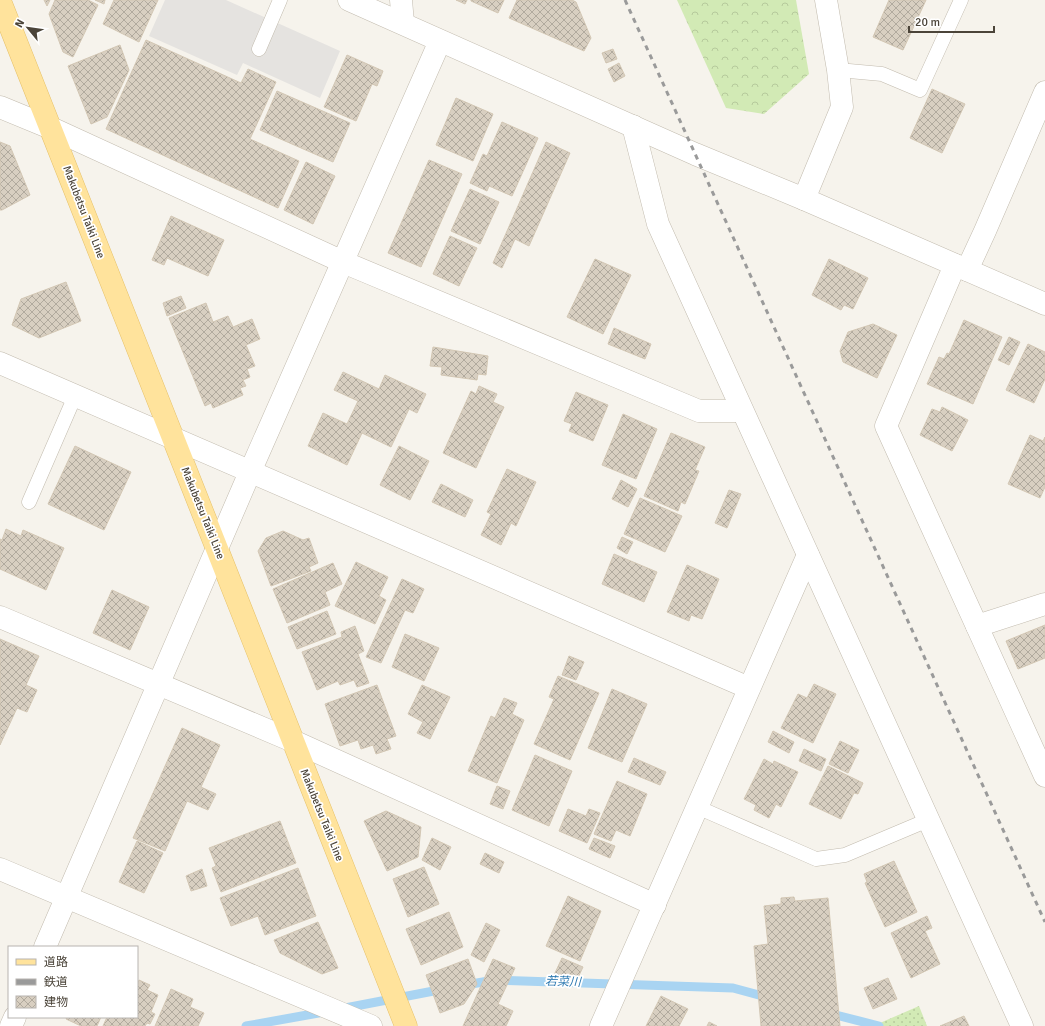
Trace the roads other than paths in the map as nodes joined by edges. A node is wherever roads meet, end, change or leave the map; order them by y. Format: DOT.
graph roads {
  1 [pos="280,0"];
  2 [pos="349,0"];
  3 [pos="402,0"];
  4 [pos="826,0"];
  5 [pos="961,0"];
  6 [pos="0,1"];
  7 [pos="404,24"];
  8 [pos="440,41"];
  9 [pos="259,49"];
  10 [pos="838,70"];
  11 [pos="1045,92"];
  12 [pos="0,107"];
  13 [pos="633,126"];
  14 [pos="51,128"];
  15 [pos="804,199"];
  16 [pos="343,262"];
  17 [pos="961,268"];
  18 [pos="1045,304"];
  19 [pos="0,363"];
  20 [pos="75,396"];
  21 [pos="742,411"];
  22 [pos="173,439"];
  23 [pos="250,472"];
  24 [pos="29,502"];
  25 [pos="217,548"];
  26 [pos="808,555"];
  27 [pos="1045,604"];
  28 [pos="0,617"];
  29 [pos="977,626"];
  30 [pos="158,685"];
  31 [pos="749,688"];
  32 [pos="293,741"];
  33 [pos="1045,776"];
  34 [pos="698,807"];
  35 [pos="928,820"];
  36 [pos="0,869"];
  37 [pos="67,898"];
  38 [pos="655,905"];
  39 [pos="45,946"];
  40 [pos="371,1026"];
  41 [pos="406,1026"];
  42 [pos="601,1026"];
  43 [pos="1022,1026"];
  1 -- 9 [label="lane"];
  2 -- 7 [label="street"];
  3 -- 7 [label="street"];
  4 -- 10 [label="street"];
  5 -- 10 [label="lane"];
  6 -- 14 [label="main road, Makubetsu Taiki Line"];
  7 -- 8 [label="street"];
  8 -- 13 [label="street"];
  8 -- 16 [label="street"];
  10 -- 15 [label="street"];
  11 -- 17 [label="street"];
  12 -- 14 [label="street"];
  13 -- 15 [label="street"];
  13 -- 21 [label="street"];
  14 -- 16 [label="street"];
  14 -- 22 [label="main road, Makubetsu Taiki Line"];
  15 -- 17 [label="street"];
  16 -- 21 [label="street"];
  16 -- 23 [label="street"];
  17 -- 18 [label="street"];
  17 -- 29 [label="street"];
  19 -- 20 [label="street"];
  20 -- 22 [label="street"];
  20 -- 24 [label="lane"];
  21 -- 26 [label="street"];
  22 -- 23 [label="street"];
  22 -- 25 [label="main road, Makubetsu Taiki Line"];
  23 -- 25 [label="street"];
  23 -- 31 [label="street"];
  25 -- 30 [label="street"];
  25 -- 32 [label="main road, Makubetsu Taiki Line"];
  26 -- 31 [label="street"];
  26 -- 35 [label="street"];
  27 -- 29 [label="street"];
  28 -- 30 [label="street"];
  29 -- 33 [label="street"];
  30 -- 32 [label="street"];
  30 -- 37 [label="street"];
  31 -- 34 [label="street"];
  32 -- 38 [label="street"];
  32 -- 41 [label="main road, Makubetsu Taiki Line"];
  34 -- 35 [label="lane"];
  34 -- 38 [label="street"];
  35 -- 43 [label="street"];
  36 -- 37 [label="street"];
  37 -- 39 [label="street"];
  37 -- 40 [label="street"];
  38 -- 42 [label="street"];
}
